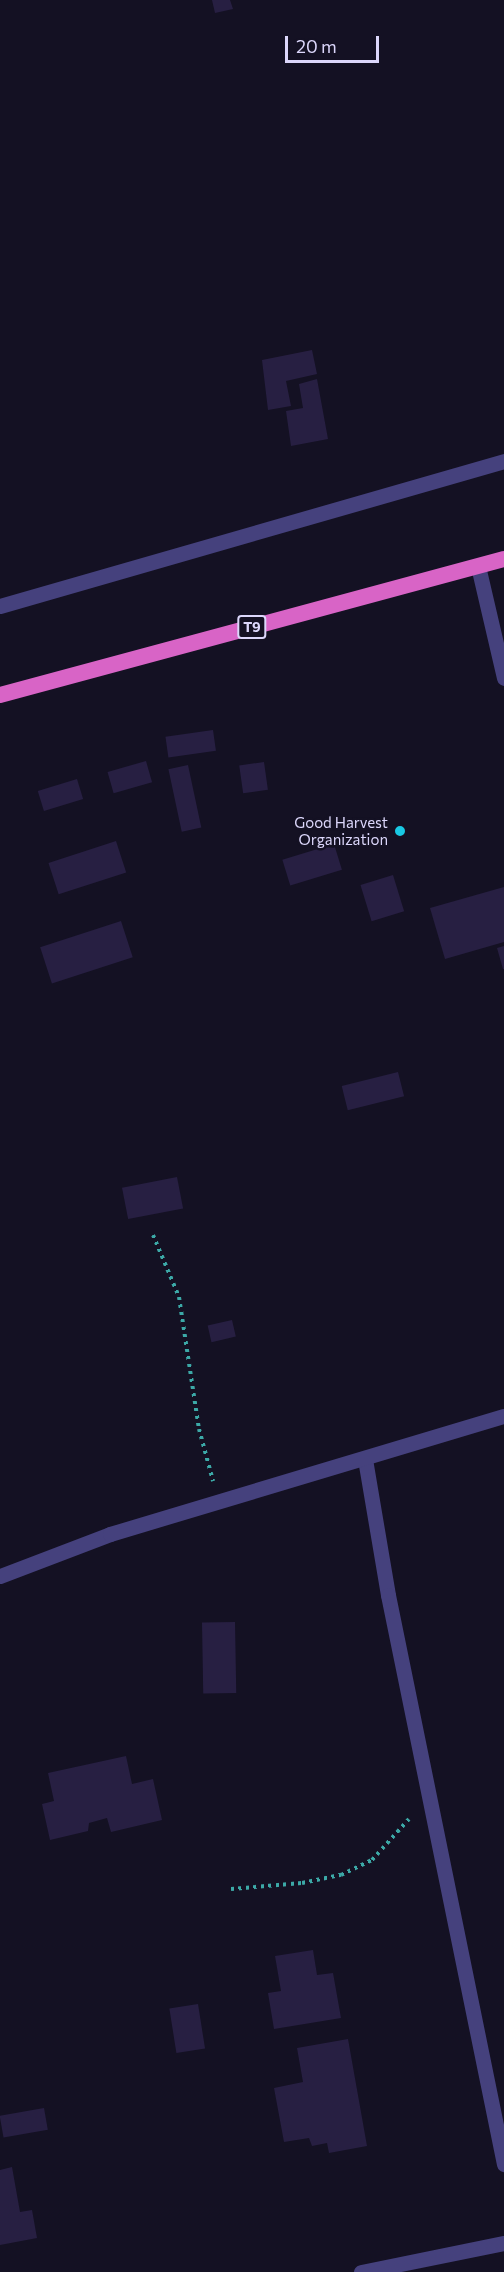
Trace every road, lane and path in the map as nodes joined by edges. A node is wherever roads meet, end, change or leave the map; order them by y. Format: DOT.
graph roads {
  1 [pos="504,461"];
  2 [pos="504,559"];
  3 [pos="478,566"];
  4 [pos="0,606"];
  5 [pos="504,678"];
  6 [pos="0,695"];
  7 [pos="153,1235"];
  8 [pos="504,1416"];
  9 [pos="364,1459"];
  10 [pos="218,1503"];
  11 [pos="0,1576"];
  12 [pos="429,1793"];
  13 [pos="231,1889"];
  14 [pos="504,2164"];
  15 [pos="504,2243"];
  16 [pos="360,2272"];
  1 -- 4 [label="street"];
  2 -- 3 [label="highway, T9"];
  3 -- 5 [label="street"];
  3 -- 6 [label="highway, T9"];
  7 -- 10 [label="path"];
  8 -- 9 [label="street"];
  9 -- 10 [label="street"];
  9 -- 12 [label="street"];
  10 -- 11 [label="street"];
  12 -- 13 [label="path"];
  12 -- 14 [label="street"];
  15 -- 16 [label="street"];
}
